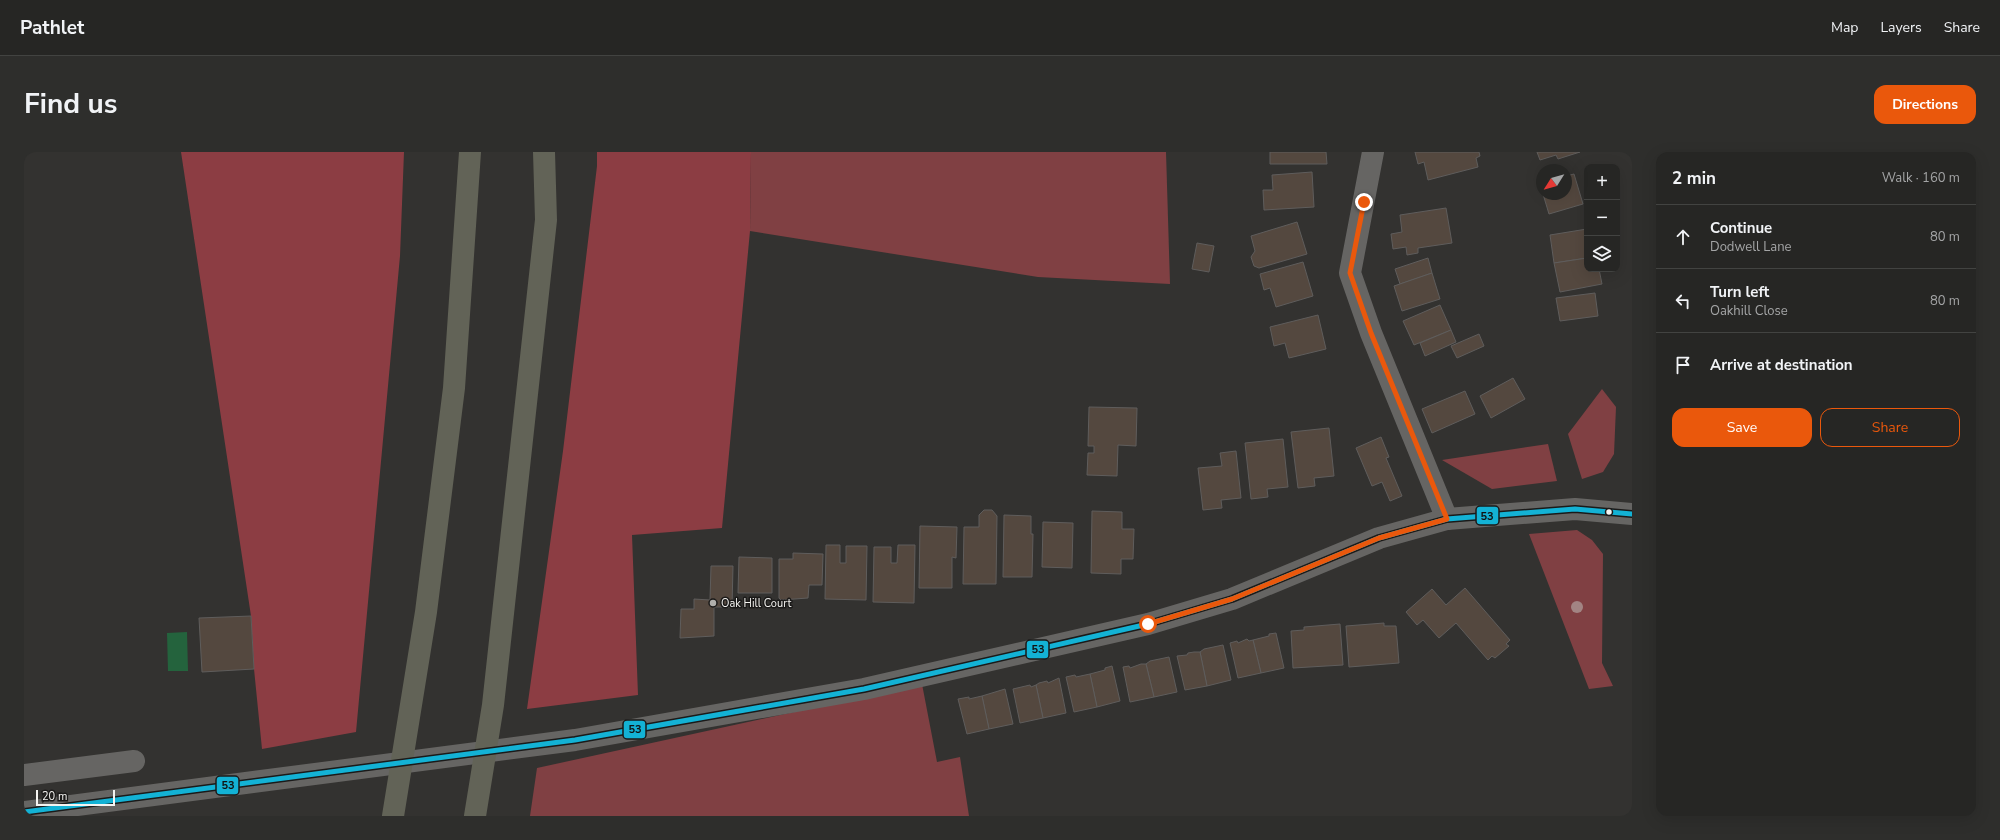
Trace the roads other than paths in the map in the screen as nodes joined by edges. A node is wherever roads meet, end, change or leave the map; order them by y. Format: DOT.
graph roads {
  1 [pos="470,152"];
  2 [pos="544,152"];
  3 [pos="1373,152"];
  4 [pos="1632,514"];
  5 [pos="1447,519"];
  6 [pos="134,760"];
  7 [pos="24,775"];
  8 [pos="24,812"];
  9 [pos="392,816"];
  10 [pos="475,816"];
  1 -- 9 [label="highway"];
  2 -- 10 [label="highway"];
  3 -- 5 [label="street"];
  4 -- 5 [label="street"];
  5 -- 8 [label="street"];
  6 -- 7 [label="street"];
}
